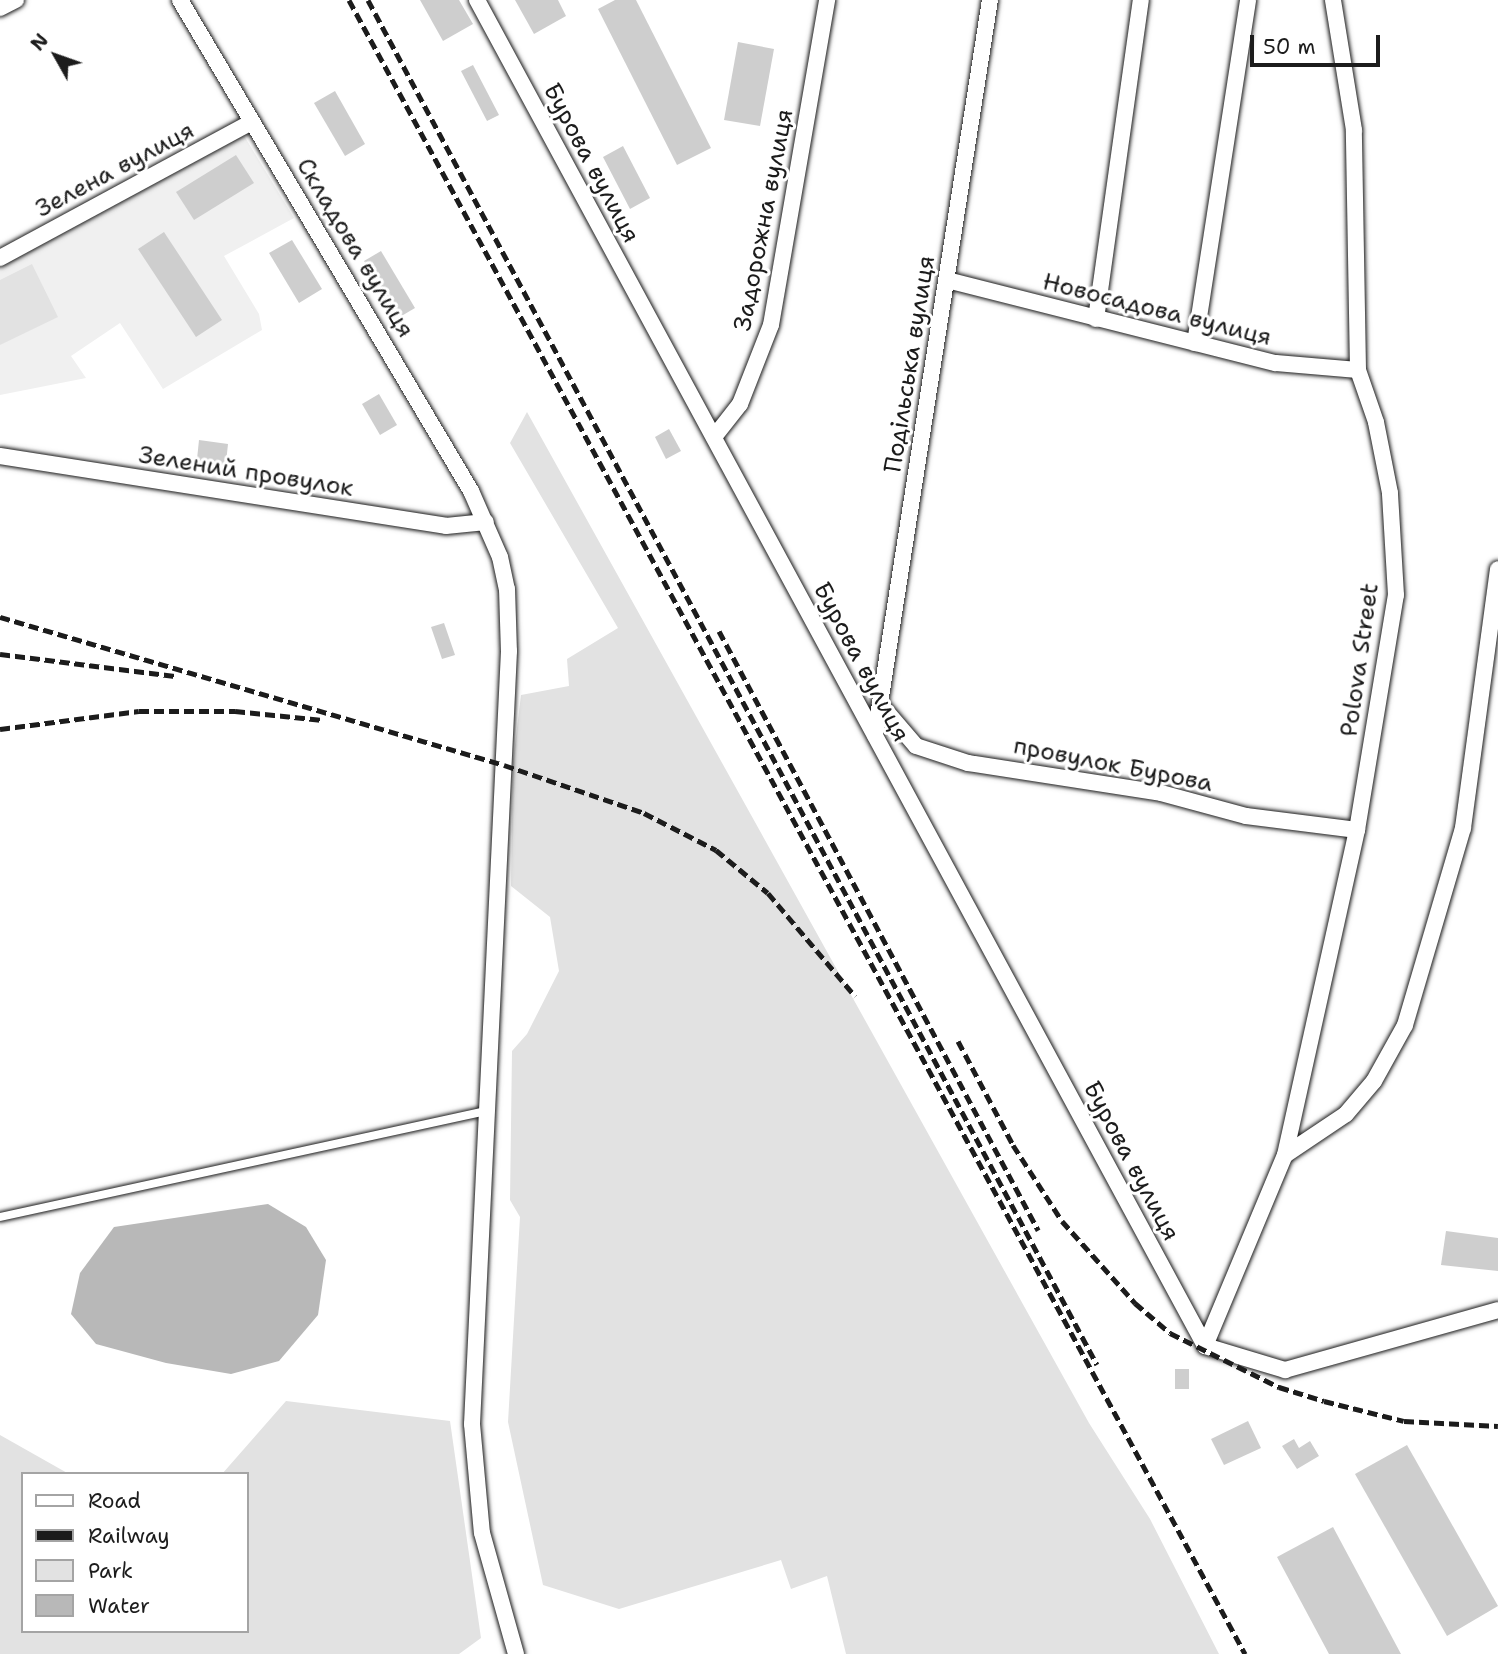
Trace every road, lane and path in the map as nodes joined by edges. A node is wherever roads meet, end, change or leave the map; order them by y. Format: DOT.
graph roads {
  1 [pos="16,0"];
  2 [pos="180,0"];
  3 [pos="477,0"];
  4 [pos="827,0"];
  5 [pos="990,0"];
  6 [pos="1140,0"];
  7 [pos="1248,0"];
  8 [pos="1333,0"];
  9 [pos="0,8"];
  10 [pos="252,122"];
  11 [pos="0,258"];
  12 [pos="947,280"];
  13 [pos="1096,319"];
  14 [pos="1195,343"];
  15 [pos="1357,370"];
  16 [pos="714,437"];
  17 [pos="0,456"];
  18 [pos="486,522"];
  19 [pos="1498,569"];
  20 [pos="880,704"];
  21 [pos="876,736"];
  22 [pos="1357,830"];
  23 [pos="486,1111"];
  24 [pos="1285,1155"];
  25 [pos="0,1217"];
  26 [pos="1498,1310"];
  27 [pos="1205,1346"];
  28 [pos="516,1654"];
  1 -- 9 [label="street"];
  2 -- 10 [label="street, Складова вулиця"];
  3 -- 16 [label="street, Бурова вулиця"];
  4 -- 16 [label="street, Задорожна вулиця"];
  5 -- 12 [label="street, Подільська вулиця"];
  6 -- 13 [label="street"];
  7 -- 14 [label="street"];
  8 -- 15 [label="street, Polova Street"];
  10 -- 11 [label="street, Зелена вулиця"];
  10 -- 18 [label="street, Складова вулиця"];
  12 -- 13 [label="street, Новосадова вулиця"];
  12 -- 20 [label="street, Подільська вулиця"];
  13 -- 14 [label="street, Новосадова вулиця"];
  14 -- 15 [label="street, Новосадова вулиця"];
  15 -- 22 [label="street, Polova Street"];
  16 -- 21 [label="street, Бурова вулиця"];
  17 -- 18 [label="street, Зелений провулок"];
  18 -- 23 [label="street, Складова вулиця"];
  19 -- 24 [label="street"];
  20 -- 21 [label="street, Подільська вулиця"];
  20 -- 22 [label="street, провулок Бурова"];
  21 -- 27 [label="street, Бурова вулиця"];
  22 -- 24 [label="street, Polova Street"];
  23 -- 25 [label="lane"];
  23 -- 28 [label="street, Складова вулиця"];
  24 -- 27 [label="street, Polova Street"];
  26 -- 27 [label="street"];
}
